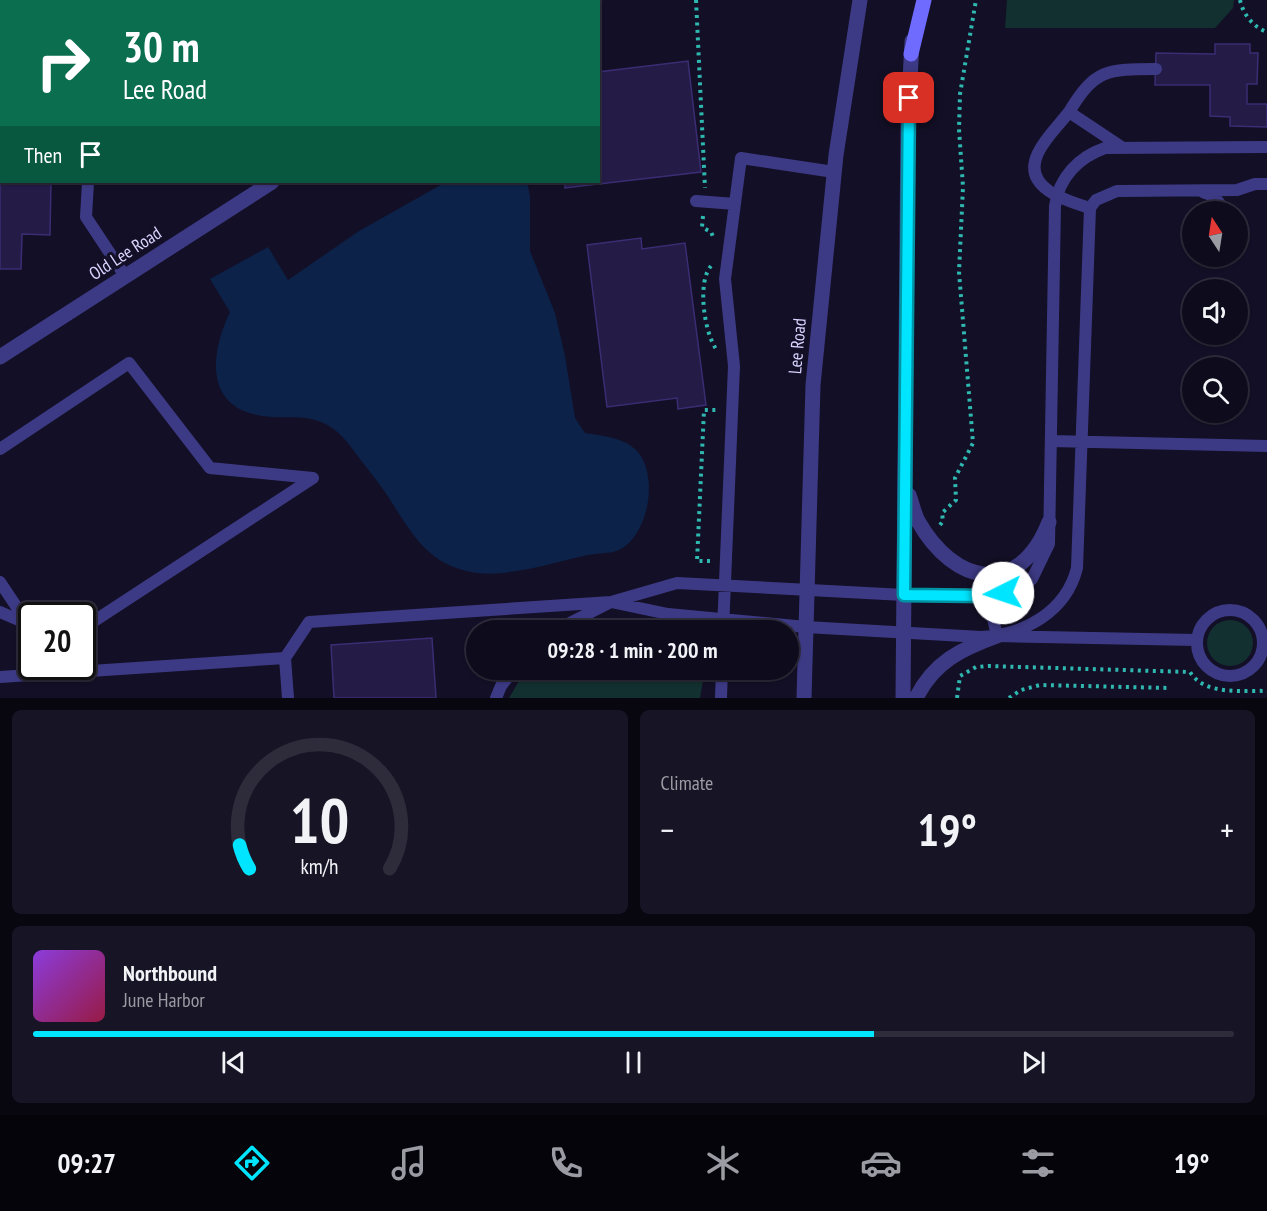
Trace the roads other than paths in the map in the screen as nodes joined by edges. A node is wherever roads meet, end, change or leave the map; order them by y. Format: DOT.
graph roads {
  1 [pos="860,0"];
  2 [pos="917,0"];
  3 [pos="924,0"];
  4 [pos="911,54"];
  5 [pos="1155,69"];
  6 [pos="1069,112"];
  7 [pos="1120,146"];
  8 [pos="1267,147"];
  9 [pos="834,172"];
  10 [pos="88,183"];
  11 [pos="270,183"];
  12 [pos="1267,184"];
  13 [pos="1198,190"];
  14 [pos="1056,198"];
  15 [pos="1218,201"];
  16 [pos="700,202"];
  17 [pos="735,204"];
  18 [pos="1090,208"];
  19 [pos="125,276"];
  20 [pos="0,357"];
  21 [pos="1051,441"];
  22 [pos="1082,442"];
  23 [pos="1267,446"];
  24 [pos="0,449"];
  25 [pos="905,484"];
  26 [pos="1049,522"];
  27 [pos="0,582"];
  28 [pos="723,585"];
  29 [pos="807,588"];
  30 [pos="904,595"];
  31 [pos="988,596"];
  32 [pos="611,602"];
  33 [pos="18,608"];
  34 [pos="0,612"];
  35 [pos="18,620"];
  36 [pos="96,620"];
  37 [pos="576,620"];
  38 [pos="698,620"];
  39 [pos="723,620"];
  40 [pos="799,627"];
  41 [pos="806,627"];
  42 [pos="904,633"];
  43 [pos="997,636"];
  44 [pos="1196,640"];
  45 [pos="285,658"];
  46 [pos="0,677"];
  47 [pos="506,680"];
  48 [pos="722,680"];
  49 [pos="288,698"];
  50 [pos="496,698"];
  51 [pos="721,698"];
  52 [pos="804,698"];
  53 [pos="903,698"];
  54 [pos="916,698"];
  1 -- 9 [label="street, Lee Road"];
  2 -- 4 [label="street"];
  3 -- 4 [label="main road"];
  4 -- 25 [label="street"];
  5 -- 6 [label="lane"];
  6 -- 7 [label="lane"];
  6 -- 14 [label="lane"];
  7 -- 8 [label="lane"];
  7 -- 14 [label="lane"];
  9 -- 17 [label="lane"];
  9 -- 29 [label="street, Lee Road"];
  10 -- 19 [label="lane"];
  11 -- 19 [label="street, Old Lee Road"];
  12 -- 13 [label="lane"];
  13 -- 15 [label="lane"];
  13 -- 18 [label="lane"];
  14 -- 18 [label="lane"];
  14 -- 21 [label="lane"];
  16 -- 17 [label="lane"];
  17 -- 28 [label="lane"];
  18 -- 22 [label="lane"];
  19 -- 20 [label="street, Old Lee Road"];
  21 -- 22 [label="lane"];
  21 -- 26 [label="lane"];
  22 -- 23 [label="lane"];
  22 -- 43 [label="lane"];
  24 -- 36 [label="lane"];
  25 -- 26 [label="street"];
  25 -- 30 [label="street"];
  26 -- 31 [label="lane"];
  27 -- 33 [label="lane"];
  28 -- 29 [label="lane"];
  28 -- 32 [label="lane"];
  28 -- 39 [label="lane"];
  29 -- 30 [label="lane"];
  29 -- 41 [label="street, Lee Road"];
  30 -- 31 [label="lane"];
  30 -- 42 [label="street"];
  31 -- 43 [label="lane"];
  32 -- 37 [label="lane"];
  32 -- 38 [label="lane"];
  32 -- 45 [label="lane"];
  34 -- 35 [label="lane"];
  40 -- 41 [label="lane"];
  41 -- 42 [label="lane"];
  41 -- 52 [label="street, Lee Road"];
  42 -- 43 [label="lane"];
  42 -- 53 [label="street"];
  43 -- 44 [label="lane"];
  43 -- 54 [label="street"];
  44 -- 44 [label="lane"];
  45 -- 46 [label="lane"];
  45 -- 49 [label="lane"];
  47 -- 50 [label="lane"];
  48 -- 51 [label="lane"];
}
